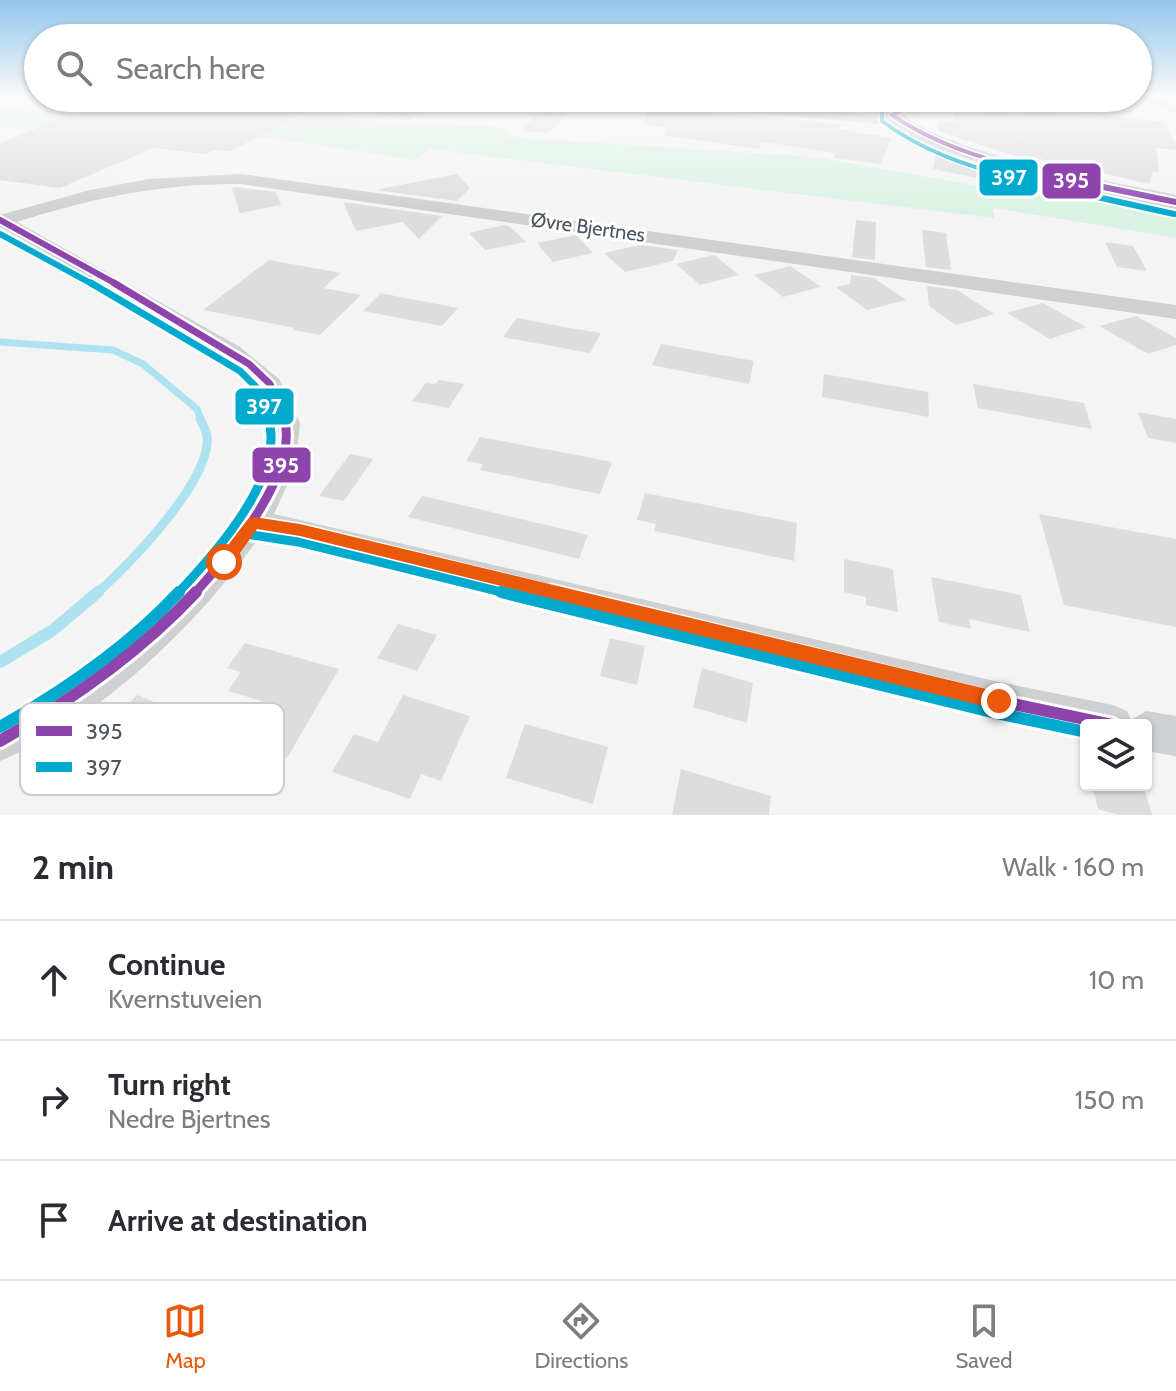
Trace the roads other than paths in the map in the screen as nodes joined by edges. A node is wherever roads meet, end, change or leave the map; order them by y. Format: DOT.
graph roads {
  1 [pos="922,135"];
  2 [pos="1176,202"];
  3 [pos="1,220"];
  4 [pos="1176,312"];
  5 [pos="254,523"];
  6 [pos="64,703"];
  7 [pos="1084,719"];
  8 [pos="20,729"];
  9 [pos="1152,732"];
  10 [pos="1176,736"];
  11 [pos="0,741"];
  1 -- 2 [label="main road"];
  3 -- 4 [label="street, Øvre Bjertnes"];
  3 -- 5 [label="street"];
  5 -- 6 [label="street"];
  5 -- 7 [label="street"];
  8 -- 11 [label="street"];
  9 -- 10 [label="street"];
}
